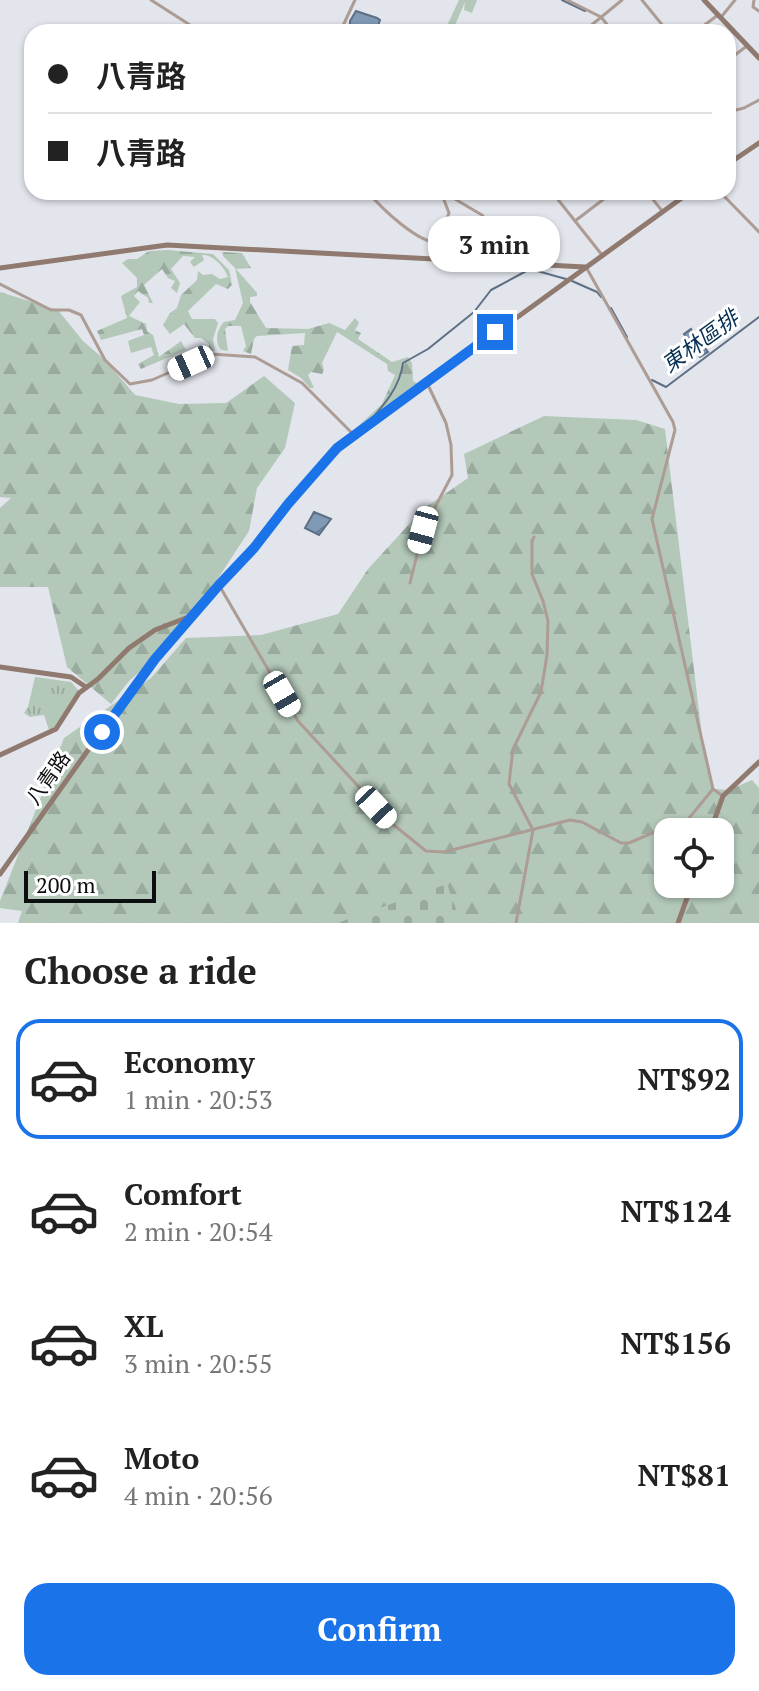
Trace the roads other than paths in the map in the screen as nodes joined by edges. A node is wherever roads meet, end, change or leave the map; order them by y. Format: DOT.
graph roads {
  1 [pos="151,0"];
  2 [pos="355,0"];
  3 [pos="567,0"];
  4 [pos="622,0"];
  5 [pos="642,0"];
  6 [pos="704,0"];
  7 [pos="735,0"];
  8 [pos="754,0"];
  9 [pos="759,11"];
  10 [pos="719,16"];
  11 [pos="601,17"];
  12 [pos="188,24"];
  13 [pos="345,24"];
  14 [pos="593,24"];
  15 [pos="607,24"];
  16 [pos="662,24"];
  17 [pos="707,24"];
  18 [pos="726,24"];
  19 [pos="736,34"];
  20 [pos="747,46"];
  21 [pos="736,54"];
  22 [pos="759,58"];
  23 [pos="759,100"];
  24 [pos="736,110"];
  25 [pos="759,143"];
  26 [pos="736,159"];
  27 [pos="377,200"];
  28 [pos="444,200"];
  29 [pos="460,200"];
  30 [pos="558,200"];
  31 [pos="603,200"];
  32 [pos="653,200"];
  33 [pos="679,200"];
  34 [pos="728,200"];
  35 [pos="663,212"];
  36 [pos="575,221"];
  37 [pos="759,232"];
  38 [pos="438,243"];
  39 [pos="602,255"];
  40 [pos="443,259"];
  41 [pos="518,263"];
  42 [pos="586,267"];
  43 [pos="0,268"];
  44 [pos="0,284"];
  45 [pos="426,381"];
  46 [pos="353,434"];
  47 [pos="534,537"];
  48 [pos="410,583"];
  49 [pos="219,585"];
  50 [pos="194,616"];
  51 [pos="0,667"];
  52 [pos="86,687"];
  53 [pos="0,755"];
  54 [pos="759,762"];
  55 [pos="713,789"];
  56 [pos="723,796"];
  57 [pos="715,818"];
  58 [pos="533,830"];
  59 [pos="0,874"];
  60 [pos="687,898"];
  61 [pos="516,923"];
  62 [pos="678,923"];
  1 -- 12 [label="street"];
  2 -- 13 [label="street"];
  3 -- 11 [label="street"];
  4 -- 11 [label="street"];
  5 -- 16 [label="street"];
  6 -- 10 [label="main road"];
  7 -- 10 [label="street"];
  8 -- 9 [label="street"];
  10 -- 17 [label="street"];
  10 -- 18 [label="main road"];
  11 -- 14 [label="street"];
  11 -- 15 [label="street"];
  19 -- 20 [label="main road"];
  20 -- 21 [label="street"];
  20 -- 22 [label="main road"];
  23 -- 24 [label="street"];
  25 -- 26 [label="main road"];
  27 -- 38 [label="street"];
  28 -- 38 [label="street"];
  29 -- 41 [label="street"];
  30 -- 36 [label="street"];
  31 -- 36 [label="street"];
  32 -- 35 [label="street"];
  33 -- 35 [label="main road, 八青路"];
  34 -- 37 [label="street"];
  35 -- 39 [label="main road, 八青路"];
  36 -- 39 [label="street"];
  38 -- 40 [label="street"];
  39 -- 42 [label="main road, 八青路"];
  40 -- 41 [label="main road"];
  40 -- 43 [label="main road"];
  41 -- 42 [label="main road"];
  42 -- 45 [label="main road, 八青路"];
  42 -- 55 [label="street"];
  44 -- 46 [label="street"];
  45 -- 46 [label="main road, 八青路"];
  45 -- 48 [label="street"];
  46 -- 49 [label="main road, 八青路"];
  47 -- 58 [label="street"];
  49 -- 50 [label="main road, 八青路"];
  49 -- 58 [label="street"];
  50 -- 52 [label="main road"];
  50 -- 59 [label="main road, 八青路"];
  51 -- 52 [label="main road"];
  52 -- 53 [label="main road"];
  54 -- 56 [label="main road"];
  55 -- 56 [label="street"];
  55 -- 58 [label="street"];
  56 -- 57 [label="main road"];
  58 -- 61 [label="street"];
  60 -- 62 [label="main road"];
}
